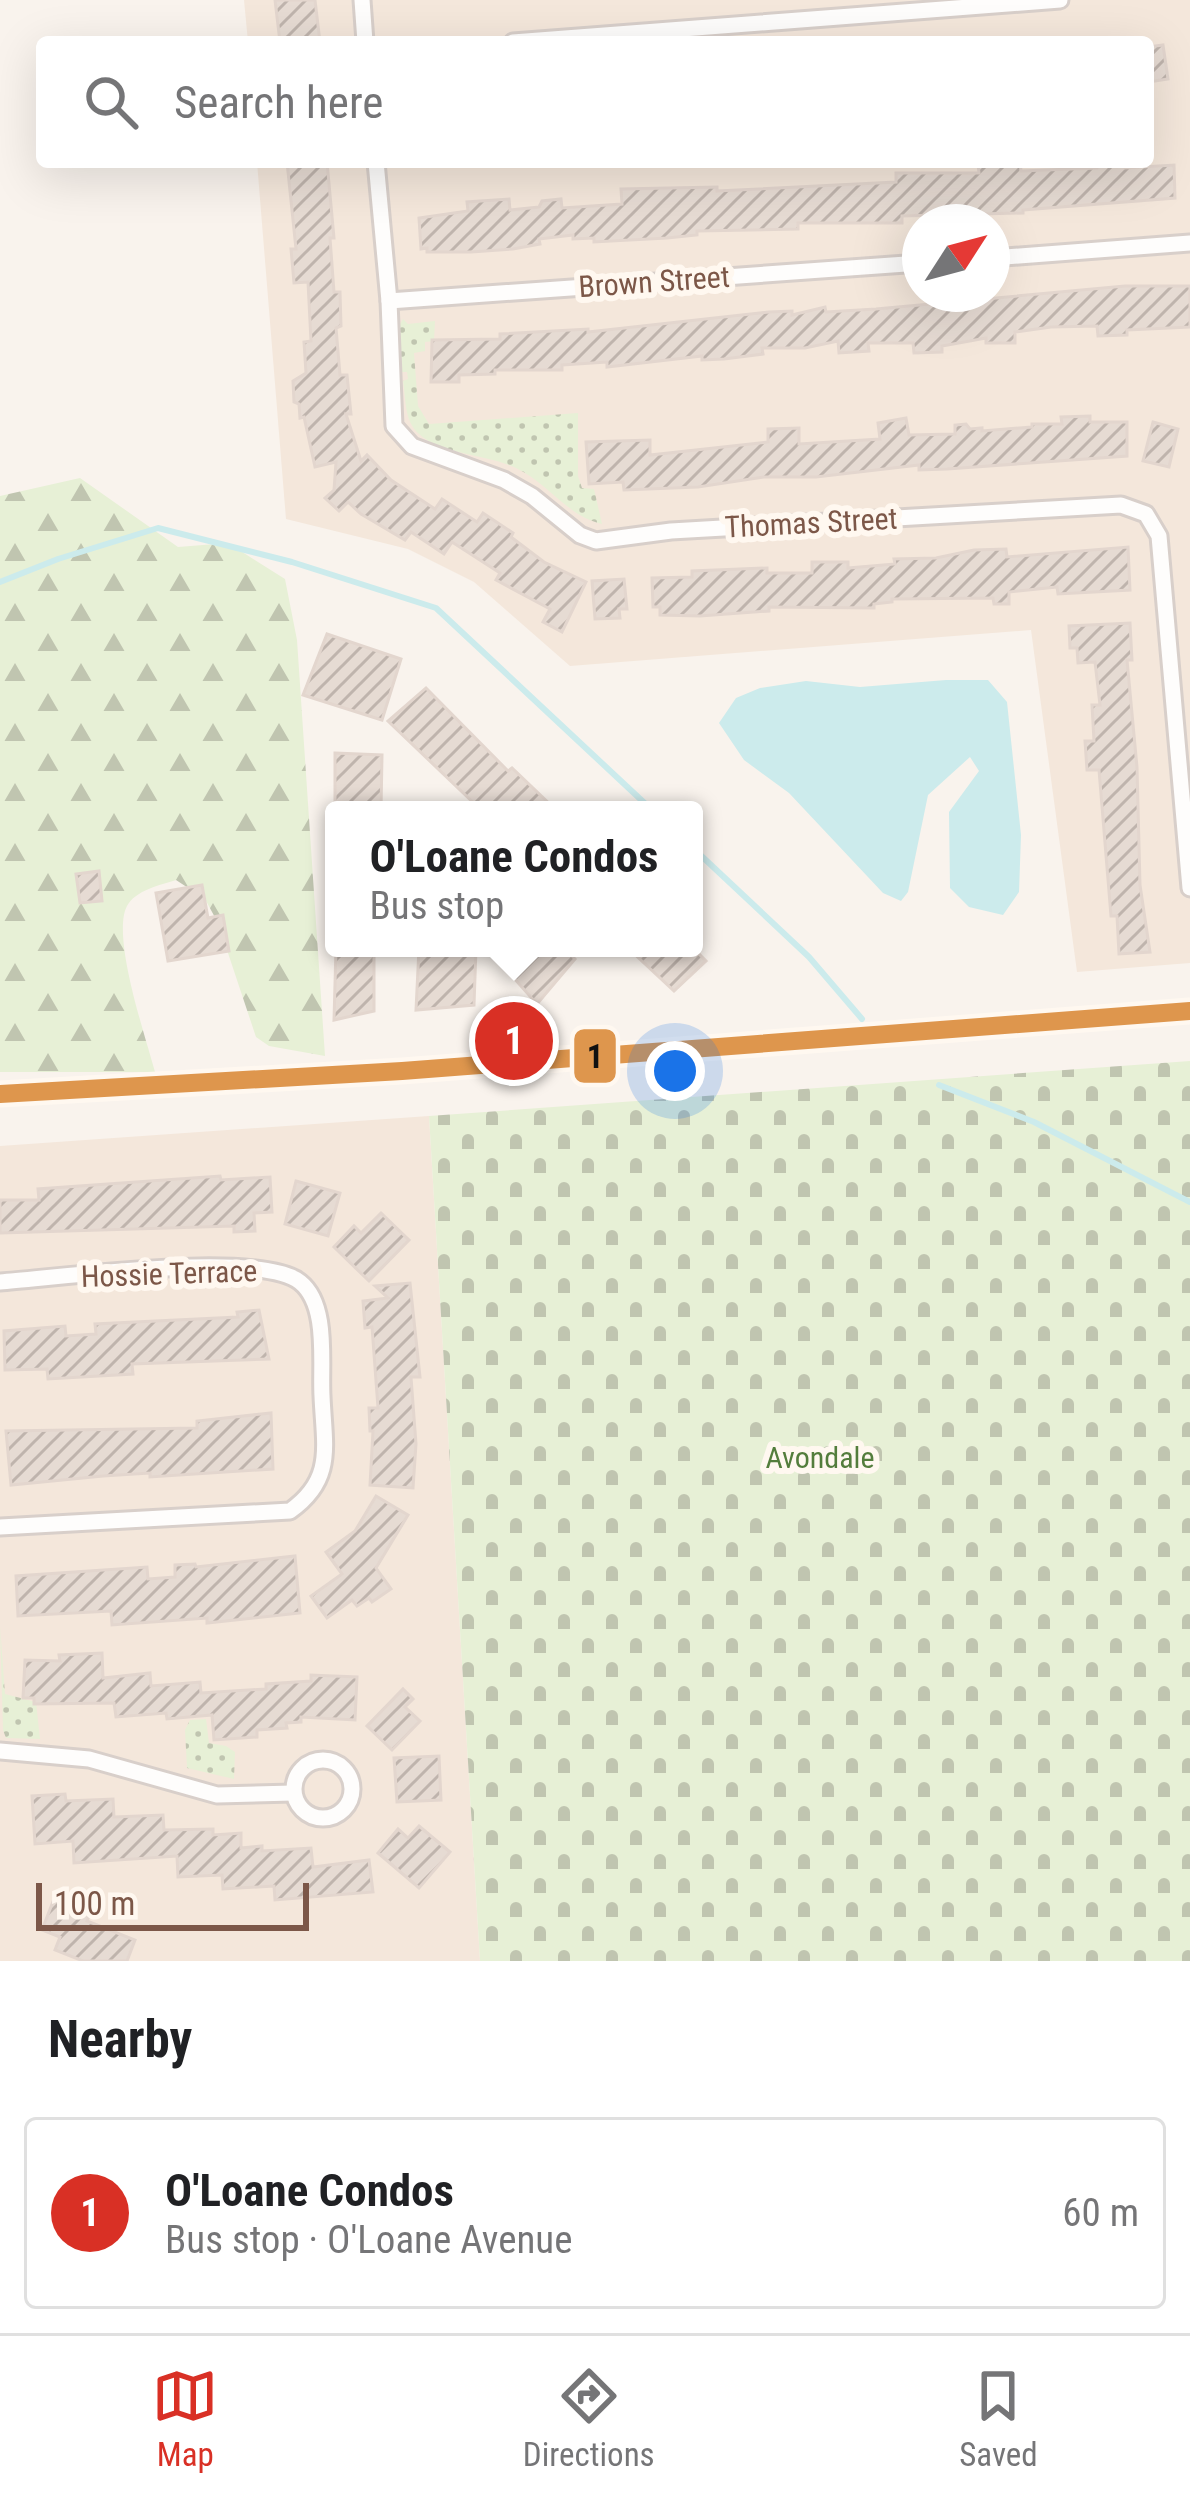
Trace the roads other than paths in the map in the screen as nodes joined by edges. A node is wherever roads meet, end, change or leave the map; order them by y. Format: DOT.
graph roads {
  1 [pos="362,0"];
  2 [pos="1060,0"];
  3 [pos="365,36"];
  4 [pos="591,36"];
  5 [pos="377,168"];
  6 [pos="1190,243"];
  7 [pos="1010,257"];
  8 [pos="902,264"];
  9 [pos="389,301"];
  10 [pos="1190,888"];
  11 [pos="1190,1011"];
  12 [pos="0,1094"];
  13 [pos="0,1282"];
  14 [pos="0,1527"];
  15 [pos="0,1751"];
  16 [pos="293,1793"];
  1 -- 3 [label="street"];
  2 -- 4 [label="street"];
  5 -- 9 [label="street, Thomas Street"];
  6 -- 7 [label="street"];
  8 -- 9 [label="street, Brown Street"];
  9 -- 10 [label="street, Thomas Street"];
  11 -- 12 [label="street"];
  13 -- 14 [label="street, Hossie Terrace"];
  15 -- 16 [label="street"];
}
